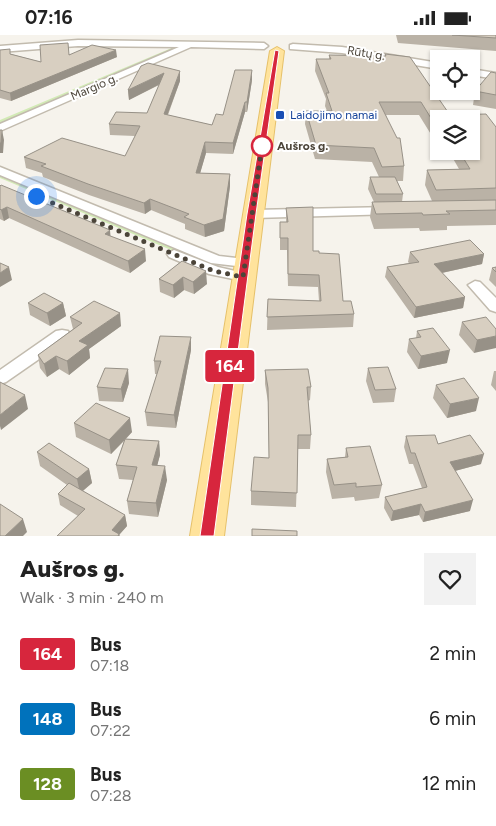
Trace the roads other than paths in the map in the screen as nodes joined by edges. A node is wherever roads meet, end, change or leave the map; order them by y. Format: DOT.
graph roads {
  1 [pos="29,35"];
  2 [pos="166,45"];
  3 [pos="187,45"];
  4 [pos="278,45"];
  5 [pos="29,46"];
  6 [pos="0,49"];
  7 [pos="430,64"];
  8 [pos="480,73"];
  9 [pos="496,76"];
  10 [pos="0,117"];
  11 [pos="0,128"];
  12 [pos="0,171"];
  13 [pos="0,181"];
  14 [pos="408,211"];
  15 [pos="252,214"];
  16 [pos="244,270"];
  17 [pos="475,285"];
  18 [pos="496,307"];
  19 [pos="62,335"];
  20 [pos="0,378"];
  21 [pos="207,536"];
  1 -- 5 [label="street"];
  2 -- 3 [label="street, Rūtų g."];
  2 -- 5 [label="street, Rūtų g."];
  2 -- 10 [label="street, Margio g."];
  3 -- 4 [label="street, Rūtų g."];
  3 -- 11 [label="street, Margio g."];
  4 -- 7 [label="street, Rūtų g."];
  4 -- 15 [label="main road"];
  5 -- 6 [label="street, Rūtų g."];
  8 -- 9 [label="street"];
  12 -- 16 [label="street"];
  13 -- 16 [label="street"];
  14 -- 15 [label="street"];
  15 -- 16 [label="main road"];
  16 -- 21 [label="main road"];
  17 -- 18 [label="street"];
  19 -- 20 [label="street"];
}
